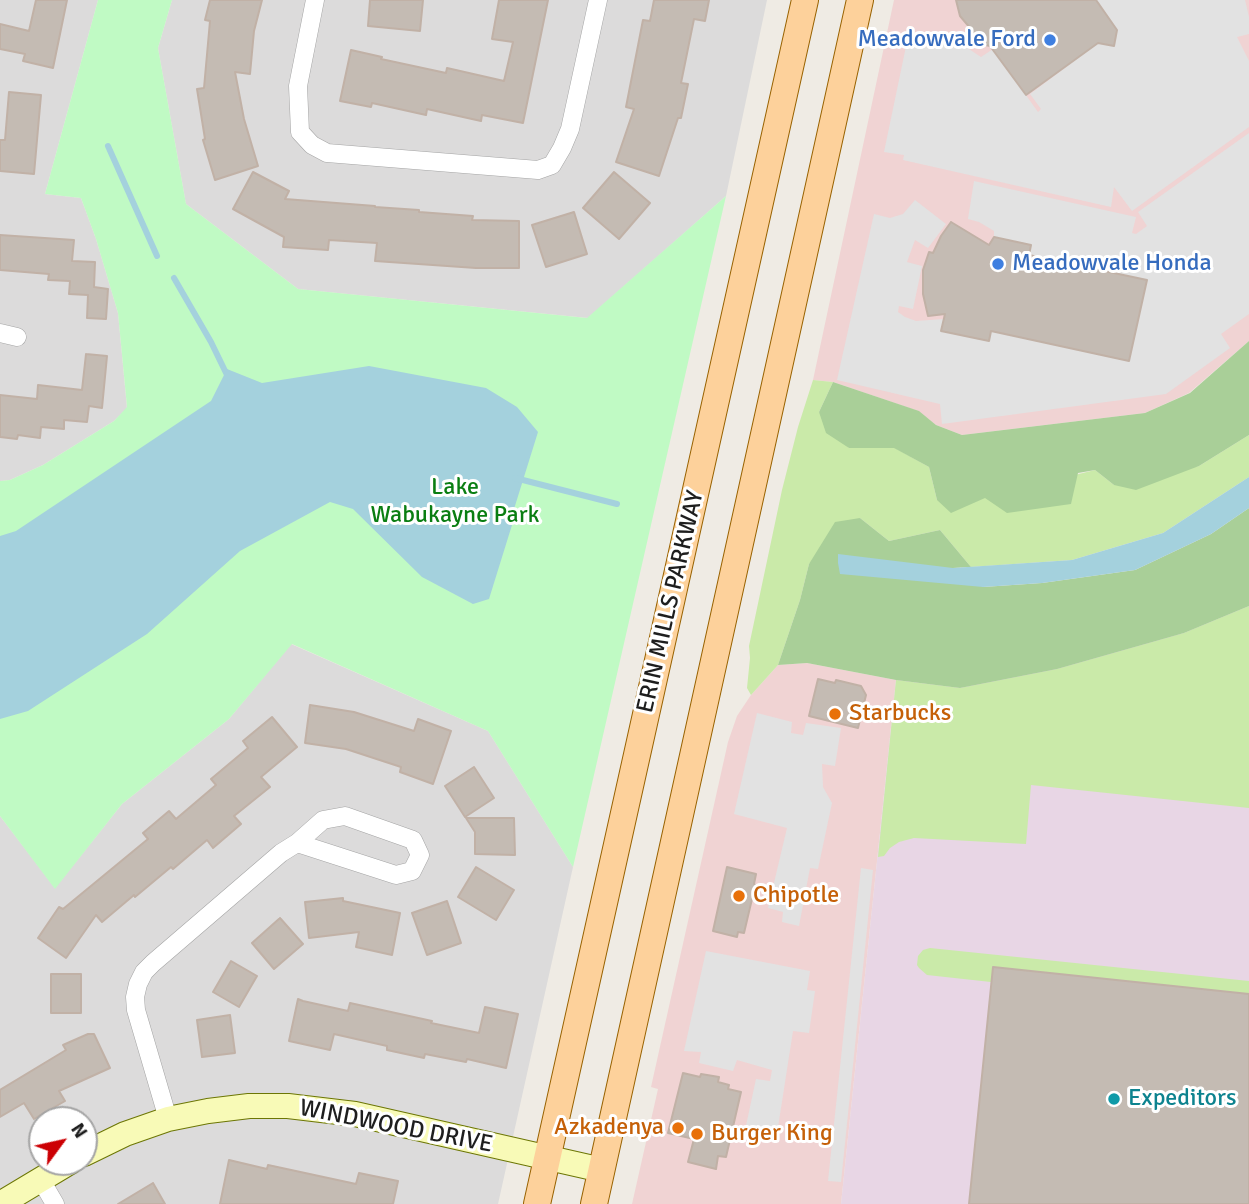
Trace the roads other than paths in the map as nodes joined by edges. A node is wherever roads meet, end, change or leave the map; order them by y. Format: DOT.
graph roads {
  1 [pos="315,0"];
  2 [pos="598,0"];
  3 [pos="805,0"];
  4 [pos="860,0"];
  5 [pos="298,843"];
  6 [pos="168,1119"];
  7 [pos="98,1148"];
  8 [pos="548,1157"];
  9 [pos="602,1170"];
  10 [pos="47,1176"];
  11 [pos="41,1180"];
  12 [pos="0,1204"];
  13 [pos="55,1204"];
  14 [pos="537,1204"];
  15 [pos="594,1204"];
  1 -- 2 [label="street"];
  3 -- 8 [label="main road, ERIN MILLS PARKWAY"];
  4 -- 9 [label="main road"];
  5 -- 5 [label="street"];
  5 -- 6 [label="street"];
  6 -- 7 [label="street, WINDWOOD DRIVE"];
  6 -- 8 [label="street, WINDWOOD DRIVE"];
  8 -- 9 [label="street, WINDWOOD DRIVE"];
  8 -- 14 [label="main road, ERIN MILLS PARKWAY"];
  9 -- 15 [label="main road"];
  10 -- 11 [label="street"];
  11 -- 12 [label="street"];
  11 -- 13 [label="street"];
}
